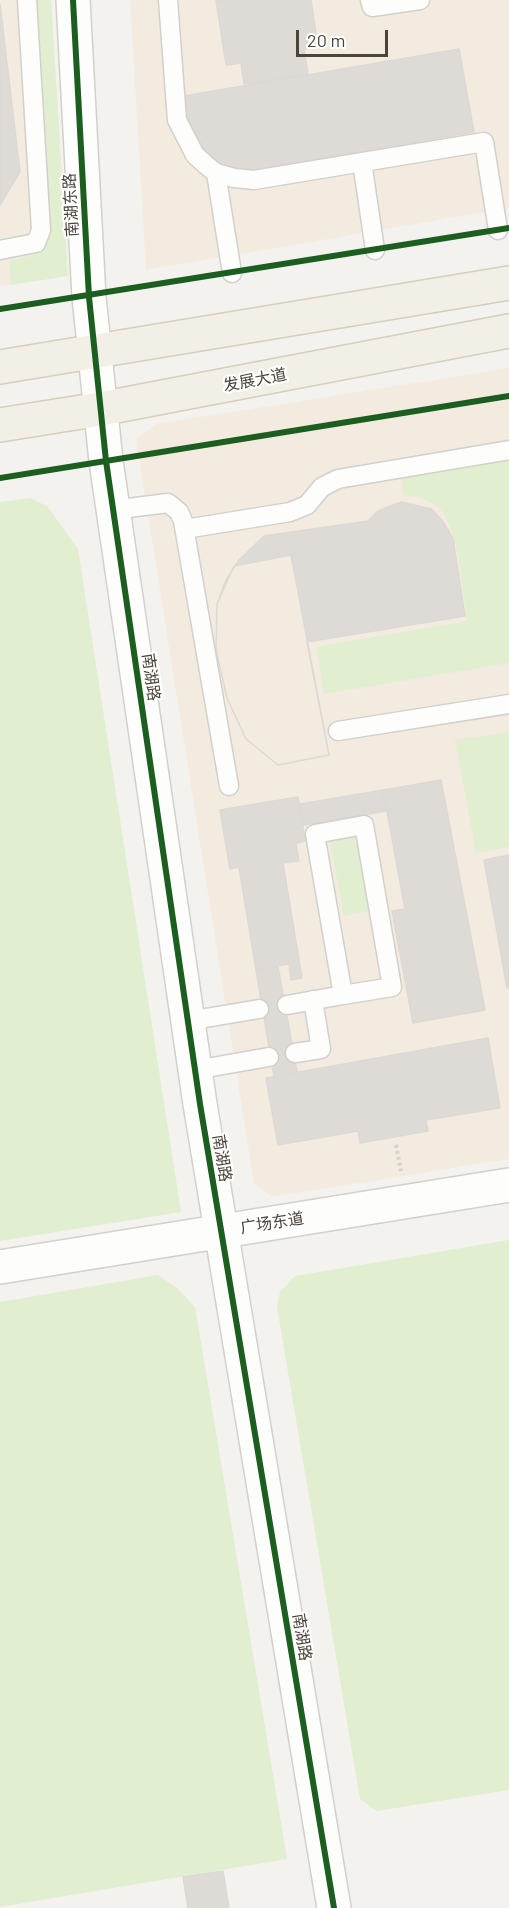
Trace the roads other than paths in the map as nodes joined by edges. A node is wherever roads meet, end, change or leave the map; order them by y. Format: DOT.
graph roads {
  1 [pos="27,0"];
  2 [pos="73,0"];
  3 [pos="168,0"];
  4 [pos="370,0"];
  5 [pos="420,0"];
  6 [pos="362,162"];
  7 [pos="216,172"];
  8 [pos="498,230"];
  9 [pos="0,250"];
  10 [pos="375,250"];
  11 [pos="232,273"];
  12 [pos="509,283"];
  13 [pos="509,331"];
  14 [pos="94,351"];
  15 [pos="0,367"];
  16 [pos="100,409"];
  17 [pos="0,425"];
  18 [pos="509,450"];
  19 [pos="112,510"];
  20 [pos="185,529"];
  21 [pos="509,704"];
  22 [pos="338,731"];
  23 [pos="229,786"];
  24 [pos="343,995"];
  25 [pos="313,1000"];
  26 [pos="287,1005"];
  27 [pos="259,1009"];
  28 [pos="188,1021"];
  29 [pos="296,1053"];
  30 [pos="269,1058"];
  31 [pos="195,1070"];
  32 [pos="509,1185"];
  33 [pos="221,1231"];
  34 [pos="0,1267"];
  35 [pos="334,1908"];
  1 -- 9 [label="lane"];
  2 -- 14 [label="street, 南湖东路"];
  3 -- 7 [label="lane"];
  4 -- 5 [label="lane"];
  6 -- 7 [label="lane"];
  6 -- 8 [label="lane"];
  6 -- 10 [label="lane"];
  7 -- 11 [label="lane"];
  12 -- 14 [label="main road"];
  13 -- 16 [label="main road, 发展大道"];
  14 -- 15 [label="main road"];
  14 -- 16 [label="street, 南湖东路"];
  16 -- 17 [label="main road, 发展大道"];
  16 -- 19 [label="street, 南湖路"];
  18 -- 20 [label="lane"];
  19 -- 20 [label="lane"];
  19 -- 28 [label="street, 南湖路"];
  20 -- 23 [label="lane"];
  21 -- 22 [label="lane"];
  24 -- 24 [label="lane"];
  24 -- 25 [label="lane"];
  25 -- 26 [label="lane"];
  25 -- 29 [label="lane"];
  27 -- 28 [label="lane"];
  28 -- 31 [label="street, 南湖路"];
  30 -- 31 [label="lane"];
  31 -- 33 [label="street, 南湖路"];
  32 -- 33 [label="street, 广场东道"];
  33 -- 34 [label="street, 广场东道"];
  33 -- 35 [label="street, 南湖路"];
}
